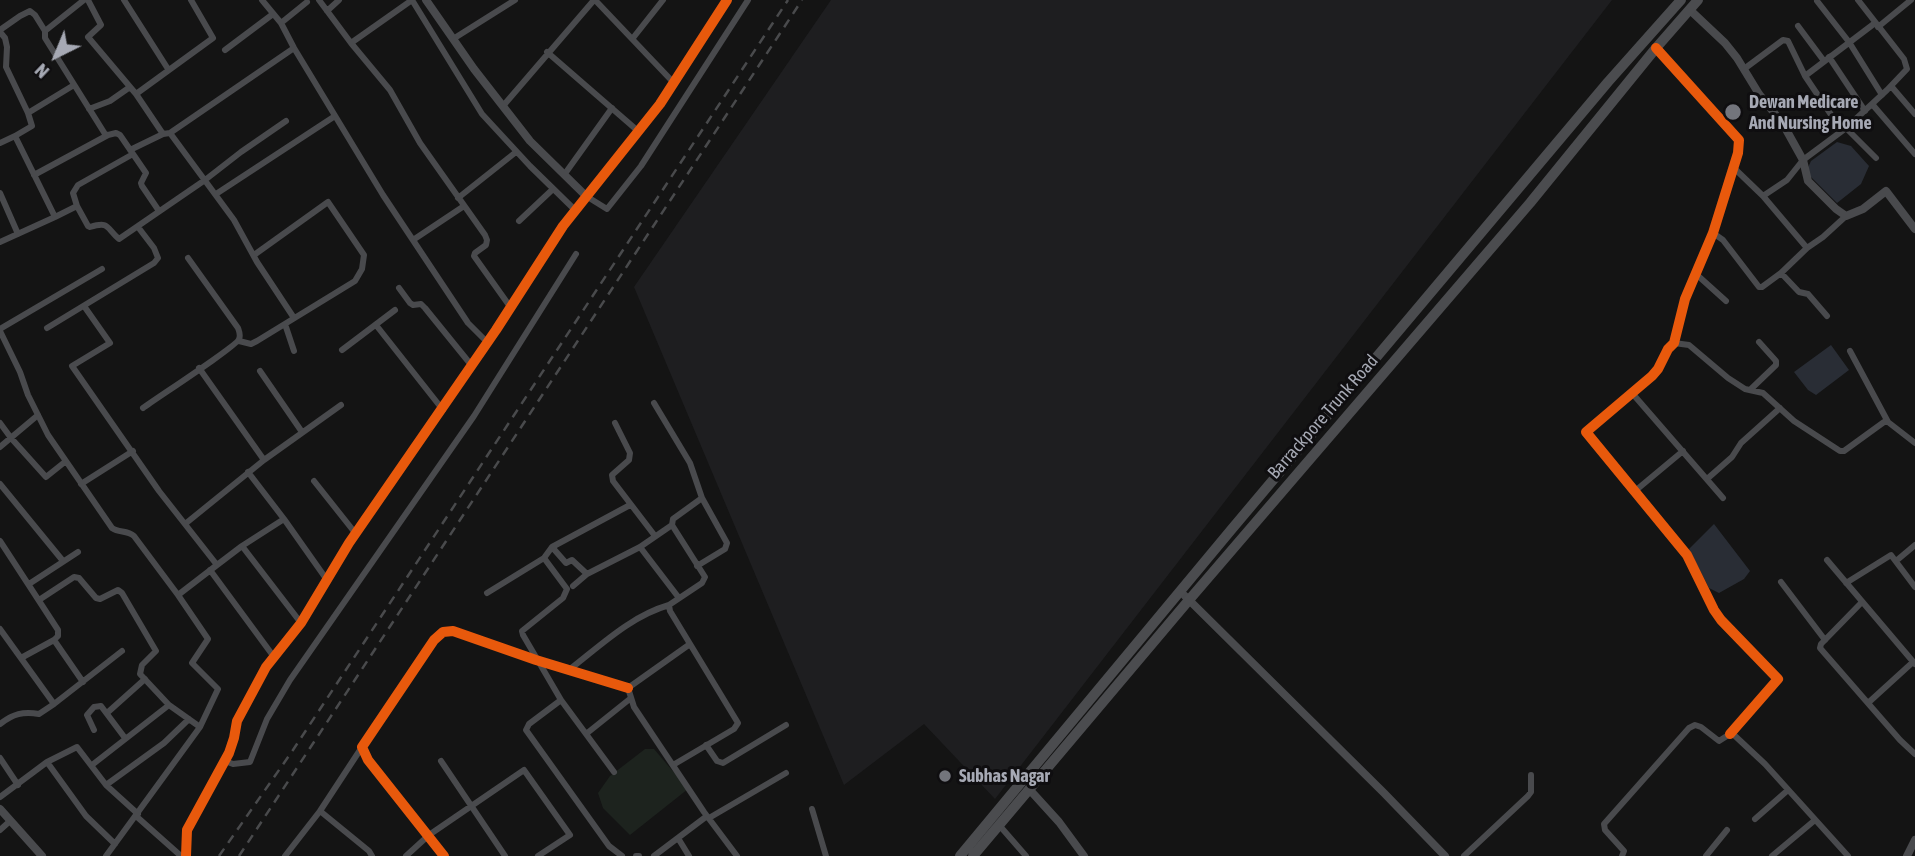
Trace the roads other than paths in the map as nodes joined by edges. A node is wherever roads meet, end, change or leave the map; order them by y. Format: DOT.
graph roads {
  1 [pos="86,0"];
  2 [pos="124,0"];
  3 [pos="191,0"];
  4 [pos="262,0"];
  5 [pos="319,0"];
  6 [pos="339,0"];
  7 [pos="412,0"];
  8 [pos="515,0"];
  9 [pos="594,0"];
  10 [pos="663,0"];
  11 [pos="727,0"];
  12 [pos="748,0"];
  13 [pos="1681,0"];
  14 [pos="1698,0"];
  15 [pos="1868,0"];
  16 [pos="1911,0"];
  17 [pos="307,1"];
  18 [pos="429,1"];
  19 [pos="1817,1"];
  20 [pos="1860,2"];
  21 [pos="1690,10"];
  22 [pos="327,11"];
  23 [pos="273,14"];
  24 [pos="281,23"];
  25 [pos="1877,25"];
  26 [pos="1798,26"];
  27 [pos="0,31"];
  28 [pos="45,31"];
  29 [pos="633,38"];
  30 [pos="453,39"];
  31 [pos="1849,42"];
  32 [pos="351,43"];
  33 [pos="294,48"];
  34 [pos="1656,48"];
  35 [pos="225,50"];
  36 [pos="547,52"];
  37 [pos="1826,59"];
  38 [pos="168,69"];
  39 [pos="1744,69"];
  40 [pos="1906,69"];
  41 [pos="1915,74"];
  42 [pos="1805,76"];
  43 [pos="673,82"];
  44 [pos="74,85"];
  45 [pos="1891,86"];
  46 [pos="130,87"];
  47 [pos="136,94"];
  48 [pos="1882,95"];
  49 [pos="1872,104"];
  50 [pos="503,106"];
  51 [pos="612,108"];
  52 [pos="89,109"];
  53 [pos="1865,111"];
  54 [pos="28,113"];
  55 [pos="1915,114"];
  56 [pos="335,116"];
  57 [pos="286,121"];
  58 [pos="1844,130"];
  59 [pos="638,131"];
  60 [pos="167,134"];
  61 [pos="108,135"];
  62 [pos="15,136"];
  63 [pos="0,143"];
  64 [pos="132,152"];
  65 [pos="516,152"];
  66 [pos="1915,155"];
  67 [pos="1876,158"];
  68 [pos="1803,160"];
  69 [pos="1735,169"];
  70 [pos="34,175"];
  71 [pos="564,175"];
  72 [pos="205,180"];
  73 [pos="553,189"];
  74 [pos="0,193"];
  75 [pos="216,194"];
  76 [pos="586,196"];
  77 [pos="1763,196"];
  78 [pos="458,198"];
  79 [pos="77,206"];
  80 [pos="464,206"];
  81 [pos="575,210"];
  82 [pos="159,211"];
  83 [pos="1846,216"];
  84 [pos="55,217"];
  85 [pos="519,221"];
  86 [pos="138,227"];
  87 [pos="1915,229"];
  88 [pos="1713,233"];
  89 [pos="18,234"];
  90 [pos="413,240"];
  91 [pos="0,243"];
  92 [pos="1807,248"];
  93 [pos="576,254"];
  94 [pos="254,255"];
  95 [pos="188,258"];
  96 [pos="102,269"];
  97 [pos="1781,273"];
  98 [pos="1696,274"];
  99 [pos="399,288"];
  100 [pos="1726,301"];
  101 [pos="84,306"];
  102 [pos="511,308"];
  103 [pos="395,310"];
  104 [pos="1827,316"];
  105 [pos="294,318"];
  106 [pos="285,324"];
  107 [pos="376,325"];
  108 [pos="47,328"];
  109 [pos="0,330"];
  110 [pos="239,341"];
  111 [pos="1759,341"];
  112 [pos="488,343"];
  113 [pos="1674,343"];
  114 [pos="342,350"];
  115 [pos="294,351"];
  116 [pos="1850,351"];
  117 [pos="472,366"];
  118 [pos="199,369"];
  119 [pos="260,371"];
  120 [pos="1751,389"];
  121 [pos="1632,393"];
  122 [pos="654,403"];
  123 [pos="341,405"];
  124 [pos="143,408"];
  125 [pos="1780,408"];
  126 [pos="443,410"];
  127 [pos="38,415"];
  128 [pos="1888,422"];
  129 [pos="0,423"];
  130 [pos="615,423"];
  131 [pos="303,432"];
  132 [pos="11,438"];
  133 [pos="1915,443"];
  134 [pos="0,447"];
  135 [pos="133,451"];
  136 [pos="1683,451"];
  137 [pos="264,460"];
  138 [pos="66,461"];
  139 [pos="248,472"];
  140 [pos="1707,479"];
  141 [pos="313,481"];
  142 [pos="0,484"];
  143 [pos="81,484"];
  144 [pos="1635,491"];
  145 [pos="702,498"];
  146 [pos="1723,498"];
  147 [pos="630,505"];
  148 [pos="284,519"];
  149 [pos="185,524"];
  150 [pos="672,525"];
  151 [pos="356,534"];
  152 [pos="655,537"];
  153 [pos="0,541"];
  154 [pos="242,545"];
  155 [pos="1915,545"];
  156 [pos="552,547"];
  157 [pos="640,547"];
  158 [pos="78,552"];
  159 [pos="544,558"];
  160 [pos="1827,560"];
  161 [pos="63,561"];
  162 [pos="1896,561"];
  163 [pos="217,565"];
  164 [pos="698,566"];
  165 [pos="210,570"];
  166 [pos="587,575"];
  167 [pos="327,580"];
  168 [pos="1781,582"];
  169 [pos="1846,583"];
  170 [pos="29,584"];
  171 [pos="573,586"];
  172 [pos="1915,587"];
  173 [pos="1180,592"];
  174 [pos="487,593"];
  175 [pos="178,595"];
  176 [pos="679,598"];
  177 [pos="39,600"];
  178 [pos="1189,600"];
  179 [pos="1862,602"];
  180 [pos="669,605"];
  181 [pos="301,623"];
  182 [pos="0,629"];
  183 [pos="54,640"];
  184 [pos="1825,640"];
  185 [pos="690,643"];
  186 [pos="122,652"];
  187 [pos="274,657"];
  188 [pos="22,658"];
  189 [pos="537,660"];
  190 [pos="1914,663"];
  191 [pos="570,669"];
  192 [pos="145,679"];
  193 [pos="83,682"];
  194 [pos="628,688"];
  195 [pos="631,698"];
  196 [pos="561,699"];
  197 [pos="1868,703"];
  198 [pos="54,704"];
  199 [pos="169,705"];
  200 [pos="107,713"];
  201 [pos="189,719"];
  202 [pos="0,724"];
  203 [pos="786,725"];
  204 [pos="200,727"];
  205 [pos="93,730"];
  206 [pos="586,734"];
  207 [pos="1730,734"];
  208 [pos="125,738"];
  209 [pos="706,745"];
  210 [pos="362,747"];
  211 [pos="1915,754"];
  212 [pos="0,758"];
  213 [pos="225,761"];
  214 [pos="441,761"];
  215 [pos="47,762"];
  216 [pos="92,765"];
  217 [pos="673,765"];
  218 [pos="614,772"];
  219 [pos="786,773"];
  220 [pos="1531,775"];
  221 [pos="18,785"];
  222 [pos="106,785"];
  223 [pos="1029,789"];
  224 [pos="1788,790"];
  225 [pos="0,797"];
  226 [pos="472,808"];
  227 [pos="0,809"];
  228 [pos="812,809"];
  229 [pos="320,811"];
  230 [pos="137,815"];
  231 [pos="708,817"];
  232 [pos="1755,818"];
  233 [pos="1815,820"];
  234 [pos="10,821"];
  235 [pos="999,825"];
  236 [pos="0,830"];
  237 [pos="1727,830"];
  238 [pos="429,835"];
  239 [pos="678,838"];
  240 [pos="1915,840"];
  241 [pos="115,844"];
  242 [pos="42,856"];
  243 [pos="106,856"];
  244 [pos="183,856"];
  245 [pos="285,856"];
  246 [pos="372,856"];
  247 [pos="406,856"];
  248 [pos="444,856"];
  249 [pos="505,856"];
  250 [pos="538,856"];
  251 [pos="622,856"];
  252 [pos="654,856"];
  253 [pos="689,856"];
  254 [pos="737,856"];
  255 [pos="826,856"];
  256 [pos="960,856"];
  257 [pos="973,856"];
  258 [pos="1026,856"];
  259 [pos="1084,856"];
  260 [pos="1445,856"];
  261 [pos="1464,856"];
  262 [pos="1622,856"];
  263 [pos="1706,856"];
  264 [pos="1772,856"];
  265 [pos="1848,856"];
  266 [pos="1907,856"];
  1 -- 28 [label="street"];
  1 -- 46 [label="street"];
  2 -- 38 [label="street"];
  3 -- 38 [label="street"];
  4 -- 23 [label="street"];
  5 -- 22 [label="street"];
  6 -- 22 [label="street"];
  7 -- 32 [label="street"];
  7 -- 65 [label="street"];
  8 -- 30 [label="street"];
  9 -- 29 [label="street"];
  9 -- 36 [label="street"];
  10 -- 29 [label="street"];
  11 -- 43 [label="street"];
  12 -- 76 [label="street"];
  13 -- 173 [label="main road, Barrackpore Trunk Road"];
  14 -- 21 [label="main road, Barrackpore Trunk Road"];
  15 -- 20 [label="street"];
  16 -- 25 [label="street"];
  17 -- 24 [label="street"];
  18 -- 30 [label="street"];
  19 -- 31 [label="street"];
  20 -- 25 [label="street"];
  21 -- 34 [label="main road, Barrackpore Trunk Road"];
  21 -- 39 [label="street"];
  22 -- 32 [label="street"];
  23 -- 24 [label="street"];
  23 -- 35 [label="street"];
  24 -- 33 [label="street"];
  25 -- 31 [label="street"];
  25 -- 40 [label="street"];
  26 -- 37 [label="street"];
  27 -- 28 [label="street"];
  27 -- 54 [label="street"];
  28 -- 44 [label="street"];
  29 -- 43 [label="street"];
  30 -- 50 [label="street"];
  31 -- 37 [label="street"];
  31 -- 48 [label="street"];
  32 -- 78 [label="street"];
  33 -- 56 [label="street"];
  33 -- 60 [label="street"];
  34 -- 69 [label="street"];
  34 -- 178 [label="main road, Barrackpore Trunk Road"];
  36 -- 50 [label="street"];
  36 -- 51 [label="street"];
  37 -- 42 [label="street"];
  37 -- 53 [label="street"];
  38 -- 47 [label="street"];
  39 -- 42 [label="street"];
  39 -- 68 [label="street"];
  40 -- 41 [label="street"];
  40 -- 45 [label="street"];
  42 -- 58 [label="street"];
  43 -- 59 [label="street"];
  44 -- 52 [label="street"];
  44 -- 54 [label="street"];
  45 -- 48 [label="street"];
  45 -- 55 [label="street"];
  46 -- 47 [label="street"];
  46 -- 52 [label="street"];
  47 -- 60 [label="street"];
  48 -- 49 [label="street"];
  49 -- 53 [label="street"];
  49 -- 66 [label="street"];
  50 -- 71 [label="street"];
  51 -- 59 [label="street"];
  51 -- 71 [label="street"];
  52 -- 61 [label="street"];
  53 -- 58 [label="street"];
  54 -- 62 [label="street"];
  56 -- 75 [label="street"];
  56 -- 90 [label="street"];
  57 -- 72 [label="street"];
  58 -- 67 [label="street"];
  58 -- 68 [label="street"];
  59 -- 76 [label="street"];
  60 -- 64 [label="street"];
  60 -- 72 [label="street"];
  61 -- 64 [label="street"];
  61 -- 70 [label="street"];
  62 -- 63 [label="street"];
  62 -- 70 [label="street"];
  64 -- 79 [label="street"];
  64 -- 82 [label="street"];
  65 -- 73 [label="street"];
  65 -- 78 [label="street"];
  68 -- 77 [label="street"];
  68 -- 83 [label="street"];
  69 -- 77 [label="street"];
  69 -- 88 [label="street"];
  70 -- 84 [label="street"];
  71 -- 76 [label="street"];
  72 -- 75 [label="street"];
  72 -- 82 [label="street"];
  73 -- 81 [label="street"];
  73 -- 85 [label="street"];
  74 -- 89 [label="street"];
  75 -- 94 [label="street"];
  76 -- 81 [label="street"];
  77 -- 92 [label="street"];
  78 -- 80 [label="street"];
  79 -- 84 [label="street"];
  79 -- 86 [label="street"];
  80 -- 90 [label="street"];
  80 -- 102 [label="street"];
  81 -- 102 [label="street"];
  82 -- 86 [label="street"];
  83 -- 87 [label="street"];
  83 -- 92 [label="street"];
  84 -- 89 [label="street"];
  86 -- 101 [label="street"];
  88 -- 97 [label="street"];
  88 -- 98 [label="street"];
  89 -- 91 [label="street"];
  90 -- 112 [label="street"];
  92 -- 97 [label="street"];
  93 -- 213 [label="street"];
  94 -- 105 [label="street"];
  94 -- 105 [label="street"];
  95 -- 110 [label="street"];
  96 -- 109 [label="street"];
  97 -- 104 [label="street"];
  98 -- 100 [label="street"];
  98 -- 113 [label="street"];
  99 -- 117 [label="street"];
  101 -- 108 [label="street"];
  101 -- 135 [label="street"];
  102 -- 112 [label="street"];
  103 -- 107 [label="street"];
  105 -- 106 [label="street"];
  106 -- 110 [label="street"];
  106 -- 115 [label="street"];
  107 -- 114 [label="street"];
  107 -- 126 [label="street"];
  109 -- 127 [label="street"];
  110 -- 118 [label="street"];
  111 -- 120 [label="street"];
  112 -- 117 [label="street"];
  113 -- 120 [label="street"];
  113 -- 121 [label="street"];
  116 -- 128 [label="street"];
  117 -- 126 [label="street"];
  118 -- 124 [label="street"];
  118 -- 137 [label="street"];
  119 -- 131 [label="street"];
  120 -- 125 [label="street"];
  121 -- 136 [label="street"];
  121 -- 144 [label="street"];
  122 -- 145 [label="street"];
  123 -- 131 [label="street"];
  125 -- 128 [label="street"];
  125 -- 140 [label="street"];
  126 -- 151 [label="street"];
  127 -- 132 [label="street"];
  127 -- 138 [label="street"];
  128 -- 133 [label="street"];
  129 -- 132 [label="street"];
  130 -- 147 [label="street"];
  131 -- 137 [label="street"];
  132 -- 134 [label="street"];
  132 -- 138 [label="street"];
  135 -- 143 [label="street"];
  135 -- 149 [label="street"];
  136 -- 140 [label="street"];
  136 -- 144 [label="street"];
  137 -- 139 [label="street"];
  138 -- 143 [label="street"];
  139 -- 148 [label="street"];
  139 -- 149 [label="street"];
  140 -- 146 [label="street"];
  141 -- 151 [label="street"];
  142 -- 161 [label="street"];
  143 -- 175 [label="street"];
  144 -- 207 [label="street"];
  145 -- 150 [label="street"];
  145 -- 164 [label="street"];
  147 -- 152 [label="street"];
  147 -- 156 [label="street"];
  148 -- 154 [label="street"];
  148 -- 167 [label="street"];
  149 -- 163 [label="street"];
  150 -- 152 [label="street"];
  150 -- 164 [label="street"];
  151 -- 167 [label="street"];
  152 -- 157 [label="street"];
  153 -- 170 [label="street"];
  154 -- 163 [label="street"];
  154 -- 181 [label="street"];
  155 -- 162 [label="street"];
  156 -- 159 [label="street"];
  156 -- 166 [label="street"];
  157 -- 166 [label="street"];
  157 -- 176 [label="street"];
  158 -- 161 [label="street"];
  159 -- 174 [label="street"];
  159 -- 189 [label="street"];
  160 -- 169 [label="street"];
  161 -- 170 [label="street"];
  162 -- 169 [label="street"];
  162 -- 172 [label="street"];
  163 -- 165 [label="street"];
  164 -- 176 [label="street"];
  165 -- 175 [label="street"];
  165 -- 187 [label="street"];
  166 -- 171 [label="street"];
  167 -- 181 [label="street"];
  168 -- 184 [label="street"];
  169 -- 179 [label="street"];
  170 -- 177 [label="street"];
  173 -- 178 [label="street"];
  173 -- 256 [label="main road, Barrackpore Trunk Road"];
  175 -- 204 [label="street"];
  176 -- 180 [label="street"];
  177 -- 183 [label="street"];
  177 -- 192 [label="street"];
  178 -- 223 [label="main road, Barrackpore Trunk Road"];
  178 -- 260 [label="street"];
  179 -- 184 [label="street"];
  179 -- 190 [label="street"];
  180 -- 185 [label="street"];
  180 -- 191 [label="street"];
  181 -- 187 [label="street"];
  182 -- 188 [label="street"];
  183 -- 188 [label="street"];
  183 -- 193 [label="street"];
  184 -- 197 [label="street"];
  185 -- 194 [label="street"];
  185 -- 209 [label="street"];
  186 -- 193 [label="street"];
  187 -- 213 [label="street"];
  188 -- 198 [label="street"];
  189 -- 191 [label="street"];
  189 -- 196 [label="street"];
  189 -- 210 [label="street"];
  190 -- 197 [label="street"];
  191 -- 194 [label="street"];
  192 -- 199 [label="street"];
  192 -- 200 [label="street"];
  193 -- 198 [label="street"];
  194 -- 195 [label="street"];
  195 -- 206 [label="street"];
  195 -- 217 [label="street"];
  196 -- 206 [label="street"];
  196 -- 251 [label="street"];
  197 -- 211 [label="street"];
  198 -- 202 [label="street"];
  199 -- 201 [label="street"];
  199 -- 208 [label="street"];
  200 -- 205 [label="street"];
  200 -- 208 [label="street"];
  201 -- 204 [label="street"];
  201 -- 222 [label="street"];
  203 -- 209 [label="street"];
  204 -- 230 [label="street"];
  206 -- 218 [label="street"];
  207 -- 224 [label="street"];
  207 -- 262 [label="street"];
  208 -- 216 [label="street"];
  209 -- 217 [label="street"];
  210 -- 229 [label="street"];
  210 -- 238 [label="street"];
  212 -- 221 [label="street"];
  213 -- 244 [label="street"];
  214 -- 226 [label="street"];
  215 -- 216 [label="street"];
  215 -- 221 [label="street"];
  215 -- 241 [label="street"];
  216 -- 222 [label="street"];
  217 -- 231 [label="street"];
  219 -- 231 [label="street"];
  220 -- 261 [label="street"];
  221 -- 225 [label="street"];
  222 -- 230 [label="street"];
  223 -- 235 [label="main road, Barrackpore Trunk Road"];
  223 -- 259 [label="street"];
  224 -- 232 [label="street"];
  224 -- 233 [label="street"];
  226 -- 238 [label="street"];
  226 -- 249 [label="street"];
  226 -- 250 [label="street"];
  227 -- 234 [label="street"];
  228 -- 255 [label="street"];
  229 -- 245 [label="street"];
  229 -- 246 [label="street"];
  230 -- 241 [label="street"];
  230 -- 244 [label="street"];
  231 -- 239 [label="street"];
  231 -- 254 [label="street"];
  233 -- 264 [label="street"];
  233 -- 265 [label="street"];
  234 -- 236 [label="street"];
  234 -- 242 [label="street"];
  235 -- 257 [label="main road, Barrackpore Trunk Road"];
  235 -- 258 [label="street"];
  237 -- 263 [label="street"];
  238 -- 247 [label="street"];
  238 -- 248 [label="street"];
  239 -- 252 [label="street"];
  239 -- 253 [label="street"];
  240 -- 266 [label="street"];
  241 -- 243 [label="street"];
}
